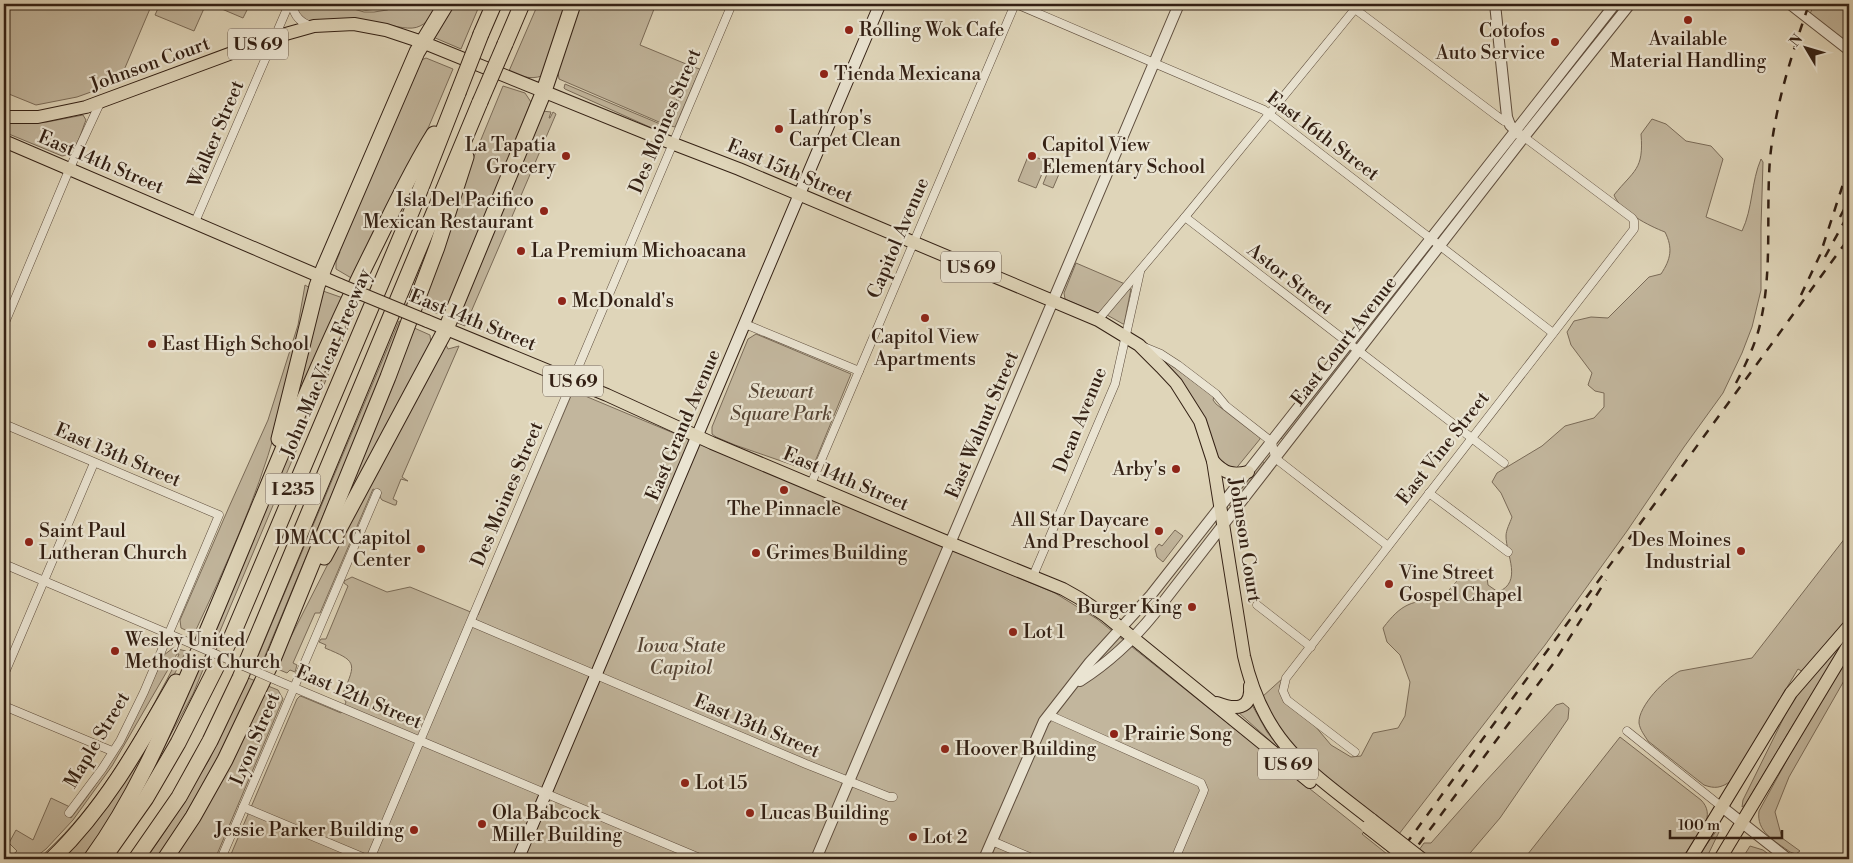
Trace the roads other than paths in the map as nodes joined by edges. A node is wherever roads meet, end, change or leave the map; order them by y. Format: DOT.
graph roads {
  1 [pos="291,4"];
  2 [pos="353,4"];
  3 [pos="390,4"];
  4 [pos="446,4"];
  5 [pos="494,4"];
  6 [pos="522,4"];
  7 [pos="573,4"];
  8 [pos="732,4"];
  9 [pos="880,4"];
  10 [pos="1016,4"];
  11 [pos="1179,4"];
  12 [pos="1495,4"];
  13 [pos="1615,4"];
  14 [pos="1630,4"];
  15 [pos="1790,4"];
  16 [pos="1357,6"];
  17 [pos="1606,16"];
  18 [pos="1614,23"];
  19 [pos="314,26"];
  20 [pos="275,37"];
  21 [pos="422,42"];
  22 [pos="1849,50"];
  23 [pos="1154,62"];
  24 [pos="544,92"];
  25 [pos="456,98"];
  26 [pos="480,102"];
  27 [pos="100,103"];
  28 [pos="1269,113"];
  29 [pos="4,117"];
  30 [pos="1508,122"];
  31 [pos="1515,130"];
  32 [pos="1524,137"];
  33 [pos="4,141"];
  34 [pos="673,144"];
  35 [pos="69,170"];
  36 [pos="800,195"];
  37 [pos="1184,218"];
  38 [pos="195,222"];
  39 [pos="1431,238"];
  40 [pos="913,242"];
  41 [pos="1440,245"];
  42 [pos="1141,270"];
  43 [pos="321,277"];
  44 [pos="1053,301"];
  45 [pos="1098,320"];
  46 [pos="745,324"];
  47 [pos="4,325"];
  48 [pos="446,329"];
  49 [pos="1553,333"];
  50 [pos="1126,337"];
  51 [pos="1348,344"];
  52 [pos="1139,346"];
  53 [pos="1358,351"];
  54 [pos="859,371"];
  55 [pos="572,381"];
  56 [pos="1193,410"];
  57 [pos="4,424"];
  58 [pos="698,436"];
  59 [pos="1471,439"];
  60 [pos="1272,442"];
  61 [pos="1275,458"];
  62 [pos="1213,461"];
  63 [pos="94,463"];
  64 [pos="1504,464"];
  65 [pos="1248,472"];
  66 [pos="811,484"];
  67 [pos="376,493"];
  68 [pos="1429,493"];
  69 [pos="1221,505"];
  70 [pos="219,515"];
  71 [pos="1224,525"];
  72 [pos="251,526"];
  73 [pos="951,543"];
  74 [pos="1388,546"];
  75 [pos="1508,552"];
  76 [pos="4,564"];
  77 [pos="1033,576"];
  78 [pos="44,582"];
  79 [pos="224,592"];
  80 [pos="1257,605"];
  81 [pos="471,622"];
  82 [pos="1849,626"];
  83 [pos="1121,628"];
  84 [pos="286,629"];
  85 [pos="168,634"];
  86 [pos="1133,638"];
  87 [pos="1849,644"];
  88 [pos="1311,647"];
  89 [pos="4,675"];
  90 [pos="596,675"];
  91 [pos="1250,680"];
  92 [pos="1073,685"];
  93 [pos="294,688"];
  94 [pos="1210,700"];
  95 [pos="4,706"];
  96 [pos="1049,715"];
  97 [pos="1627,731"];
  98 [pos="420,741"];
  99 [pos="112,752"];
  100 [pos="1355,752"];
  101 [pos="850,781"];
  102 [pos="546,794"];
  103 [pos="893,797"];
  104 [pos="243,807"];
  105 [pos="1722,808"];
  106 [pos="69,813"];
  107 [pos="1370,824"];
  108 [pos="1742,824"];
  109 [pos="992,841"];
  110 [pos="52,859"];
  111 [pos="91,859"];
  112 [pos="103,859"];
  113 [pos="136,859"];
  114 [pos="165,859"];
  115 [pos="221,859"];
  116 [pos="369,859"];
  117 [pos="518,859"];
  118 [pos="702,859"];
  119 [pos="816,859"];
  120 [pos="984,859"];
  121 [pos="1034,859"];
  122 [pos="1175,859"];
  123 [pos="1408,859"];
  124 [pos="1422,859"];
  125 [pos="1690,859"];
  126 [pos="1720,859"];
  127 [pos="1788,859"];
  1 -- 19 [label="street"];
  1 -- 20 [label="street, Walker Street"];
  2 -- 3 [label="street"];
  4 -- 21 [label="highway"];
  5 -- 25 [label="highway, John MacVicar Freeway / I 235, bridge"];
  6 -- 26 [label="highway, I 235, bridge"];
  7 -- 24 [label="highway"];
  8 -- 34 [label="street, Des Moines Street"];
  9 -- 36 [label="main road, East Grand Avenue"];
  10 -- 23 [label="street, East 16th Street"];
  10 -- 40 [label="street, Capitol Avenue"];
  11 -- 23 [label="street, East Walnut Street"];
  12 -- 30 [label="street"];
  13 -- 17 [label="street, East Court Avenue"];
  14 -- 18 [label="street, East Court Avenue"];
  15 -- 22 [label="street"];
  16 -- 28 [label="street, Dean Avenue"];
  16 -- 30 [label="street"];
  17 -- 18 [label="street"];
  17 -- 31 [label="street, East Court Avenue"];
  18 -- 32 [label="street, East Court Avenue"];
  19 -- 20 [label="main road, Johnson Court / US 69"];
  19 -- 21 [label="main road, Johnson Court / US 69"];
  20 -- 27 [label="main road, Johnson Court / US 69"];
  20 -- 38 [label="street, Walker Street"];
  21 -- 24 [label="main road, East 15th Street / US 69"];
  21 -- 43 [label="highway"];
  23 -- 28 [label="street, East 16th Street"];
  23 -- 44 [label="street, East Walnut Street"];
  24 -- 34 [label="main road, East 15th Street / US 69"];
  24 -- 48 [label="highway"];
  25 -- 72 [label="highway"];
  25 -- 112 [label="highway, John MacVicar Freeway / I 235"];
  26 -- 84 [label="highway"];
  26 -- 113 [label="highway, I 235"];
  27 -- 29 [label="main road, Johnson Court / US 69"];
  27 -- 35 [label="street"];
  28 -- 37 [label="street, Dean Avenue"];
  28 -- 39 [label="street, East 16th Street"];
  30 -- 31 [label="street"];
  31 -- 32 [label="street"];
  31 -- 39 [label="street, East Court Avenue"];
  32 -- 41 [label="street, East Court Avenue"];
  32 -- 49 [label="street, East Vine Street"];
  33 -- 35 [label="main road, East 14th Street / US 69"];
  34 -- 36 [label="main road, East 15th Street / US 69"];
  34 -- 55 [label="street, Des Moines Street"];
  35 -- 38 [label="main road, East 14th Street / US 69"];
  35 -- 47 [label="street"];
  36 -- 40 [label="main road, East 15th Street / US 69"];
  36 -- 46 [label="main road, East Grand Avenue"];
  37 -- 42 [label="street, Dean Avenue"];
  37 -- 51 [label="street, Astor Street"];
  38 -- 43 [label="main road, East 14th Street / US 69"];
  39 -- 41 [label="street, East 16th Street"];
  39 -- 51 [label="street, East Court Avenue"];
  40 -- 44 [label="main road, East 15th Street / US 69"];
  40 -- 54 [label="street, Capitol Avenue"];
  41 -- 49 [label="street, East 16th Street"];
  41 -- 53 [label="street, East Court Avenue"];
  42 -- 45 [label="street, Dean Avenue"];
  42 -- 50 [label="street, Dean Avenue"];
  43 -- 48 [label="main road, East 14th Street / US 69, bridge"];
  43 -- 72 [label="highway"];
  44 -- 45 [label="main road, East 15th Street / US 69"];
  44 -- 73 [label="street, East Walnut Street"];
  45 -- 50 [label="main road, East 15th Street / US 69"];
  46 -- 54 [label="street"];
  46 -- 58 [label="main road, East Grand Avenue"];
  48 -- 55 [label="main road, East 14th Street / US 69"];
  48 -- 84 [label="highway"];
  49 -- 59 [label="street, East Vine Street"];
  50 -- 52 [label="main road, East 15th Street / US 69"];
  50 -- 77 [label="street, Dean Avenue"];
  51 -- 53 [label="street, Astor Street"];
  51 -- 60 [label="street, East Court Avenue"];
  52 -- 56 [label="main road, East 15th Street / US 69"];
  52 -- 60 [label="street, East 15th Street"];
  53 -- 59 [label="street, Astor Street"];
  53 -- 61 [label="street, East Court Avenue"];
  54 -- 66 [label="street, Capitol Avenue"];
  55 -- 58 [label="main road, East 14th Street / US 69"];
  55 -- 81 [label="street, Des Moines Street"];
  56 -- 62 [label="main road, Johnson Court / US 69"];
  57 -- 63 [label="street, East 13th Street"];
  58 -- 66 [label="main road, East 14th Street / US 69"];
  58 -- 90 [label="main road, East Grand Avenue"];
  59 -- 64 [label="street, Astor Street"];
  59 -- 68 [label="street, East Vine Street"];
  60 -- 61 [label="street"];
  60 -- 65 [label="street, East Court Avenue"];
  61 -- 71 [label="street, East Court Avenue"];
  61 -- 74 [label="street"];
  62 -- 65 [label="main road"];
  62 -- 69 [label="main road, Johnson Court / US 69"];
  63 -- 70 [label="street, East 13th Street"];
  63 -- 78 [label="street"];
  65 -- 69 [label="street, East Court Avenue"];
  66 -- 73 [label="main road, East 14th Street / US 69"];
  67 -- 93 [label="street, Lyon Street"];
  68 -- 74 [label="street, East Vine Street"];
  68 -- 75 [label="street"];
  69 -- 71 [label="main road, Johnson Court / US 69"];
  69 -- 83 [label="street, East Court Avenue"];
  70 -- 85 [label="street, Maple Street"];
  71 -- 86 [label="street, East Court Avenue"];
  71 -- 91 [label="main road, Johnson Court / US 69"];
  72 -- 79 [label="highway"];
  73 -- 77 [label="main road, East 14th Street / US 69"];
  73 -- 101 [label="street, East Walnut Street"];
  74 -- 88 [label="street, East Vine Street"];
  76 -- 78 [label="street, East 12th Street"];
  77 -- 83 [label="main road, East 14th Street / US 69"];
  78 -- 85 [label="street, East 12th Street"];
  78 -- 89 [label="street"];
  79 -- 110 [label="highway"];
  79 -- 111 [label="highway"];
  80 -- 88 [label="street"];
  81 -- 90 [label="street, East 13th Street"];
  81 -- 98 [label="street, Des Moines Street"];
  82 -- 105 [label="main road"];
  83 -- 86 [label="main road, East 14th Street / US 69"];
  83 -- 92 [label="street, East Court Avenue"];
  84 -- 114 [label="highway"];
  85 -- 93 [label="street, East 12th Street, bridge"];
  85 -- 99 [label="street, Maple Street"];
  86 -- 92 [label="street, East Court Avenue"];
  86 -- 94 [label="main road, East 14th Street / US 69"];
  87 -- 108 [label="main road"];
  88 -- 100 [label="street, East Vine Street"];
  90 -- 101 [label="street, East 13th Street"];
  90 -- 102 [label="main road, East Grand Avenue"];
  91 -- 94 [label="main road"];
  91 -- 107 [label="main road, US 69"];
  92 -- 96 [label="street, East Court Avenue"];
  93 -- 98 [label="street, East 12th Street"];
  93 -- 104 [label="street, Lyon Street"];
  94 -- 107 [label="main road, US 69"];
  95 -- 99 [label="street"];
  96 -- 109 [label="street, East Court Avenue"];
  96 -- 122 [label="street"];
  97 -- 105 [label="street"];
  98 -- 102 [label="street, East 12th Street"];
  98 -- 116 [label="street, Des Moines Street"];
  99 -- 106 [label="street, Maple Street"];
  101 -- 103 [label="street, East 13th Street"];
  101 -- 119 [label="street, East Walnut Street"];
  102 -- 117 [label="main road, East Grand Avenue"];
  102 -- 118 [label="street, East 12th Street"];
  104 -- 115 [label="street, Lyon Street"];
  104 -- 116 [label="street"];
  105 -- 108 [label="street"];
  105 -- 125 [label="main road"];
  107 -- 123 [label="main road, US 69, bridge"];
  107 -- 124 [label="main road, US 69, bridge"];
  108 -- 126 [label="main road"];
  108 -- 127 [label="street"];
  109 -- 120 [label="street, East Court Avenue"];
  109 -- 121 [label="street"];
}
